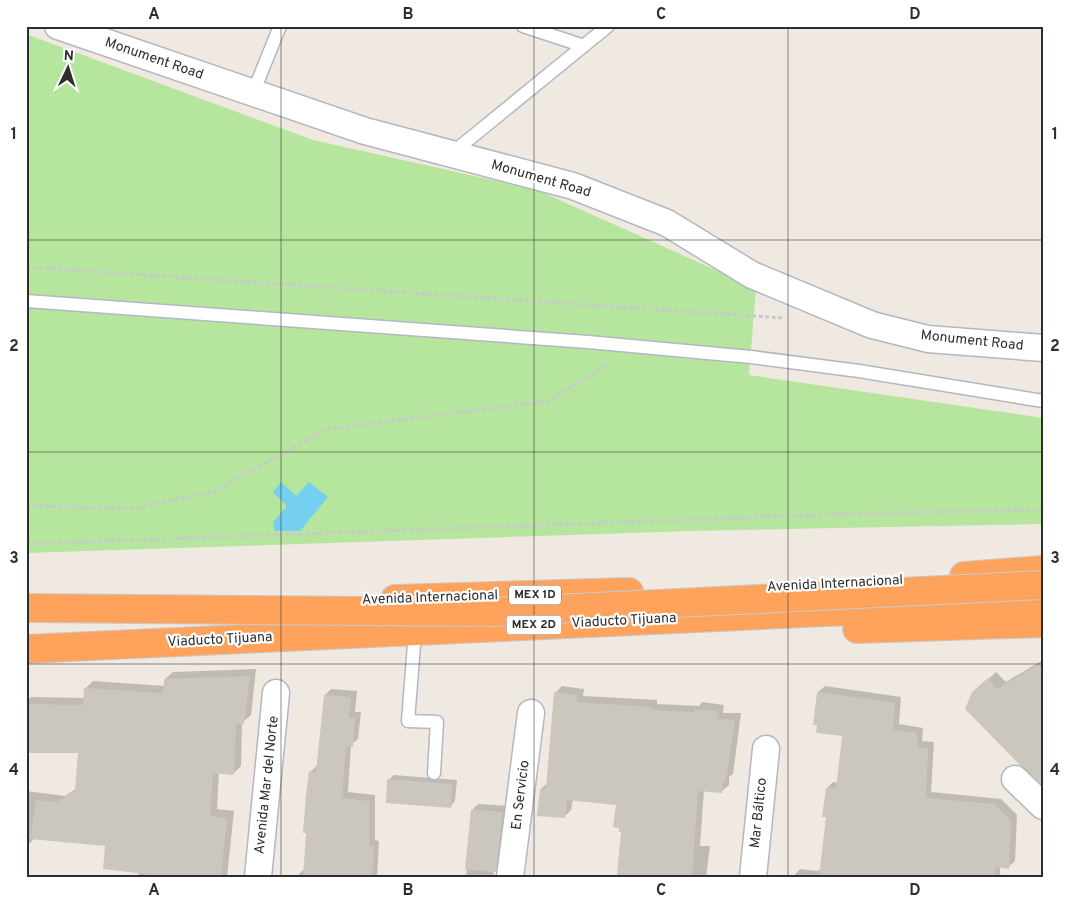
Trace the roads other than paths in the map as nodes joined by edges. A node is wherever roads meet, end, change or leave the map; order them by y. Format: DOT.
graph roads {
  1 [pos="58,26"];
  2 [pos="280,26"];
  3 [pos="523,26"];
  4 [pos="608,26"];
  5 [pos="584,46"];
  6 [pos="253,93"];
  7 [pos="451,154"];
  8 [pos="26,301"];
  9 [pos="1043,348"];
  10 [pos="1043,402"];
  11 [pos="1043,570"];
  12 [pos="1043,585"];
  13 [pos="1043,602"];
  14 [pos="26,609"];
  15 [pos="1043,624"];
  16 [pos="414,645"];
  17 [pos="26,649"];
  18 [pos="26,658"];
  19 [pos="276,693"];
  20 [pos="531,713"];
  21 [pos="766,749"];
  22 [pos="434,773"];
  23 [pos="1016,779"];
  24 [pos="1043,806"];
  25 [pos="258,877"];
  26 [pos="510,877"];
  27 [pos="753,877"];
  1 -- 6 [label="street, Monument Road"];
  2 -- 6 [label="lane"];
  3 -- 5 [label="lane"];
  4 -- 5 [label="lane"];
  5 -- 7 [label="lane"];
  6 -- 7 [label="street, Monument Road"];
  7 -- 9 [label="street, Monument Road"];
  8 -- 10 [label="lane"];
  11 -- 14 [label="highway, Avenida Internacional / MEX 1D"];
  12 -- 14 [label="highway, Viaducto Tijuana / MEX 2D, bridge"];
  13 -- 17 [label="highway, Viaducto Tijuana / MEX 2D"];
  15 -- 16 [label="highway"];
  16 -- 18 [label="highway"];
  16 -- 22 [label="lane"];
  19 -- 25 [label="street, Avenida Mar del Norte"];
  20 -- 26 [label="street, En Servicio"];
  21 -- 27 [label="street, Mar Báltico"];
  23 -- 24 [label="street"];
}
